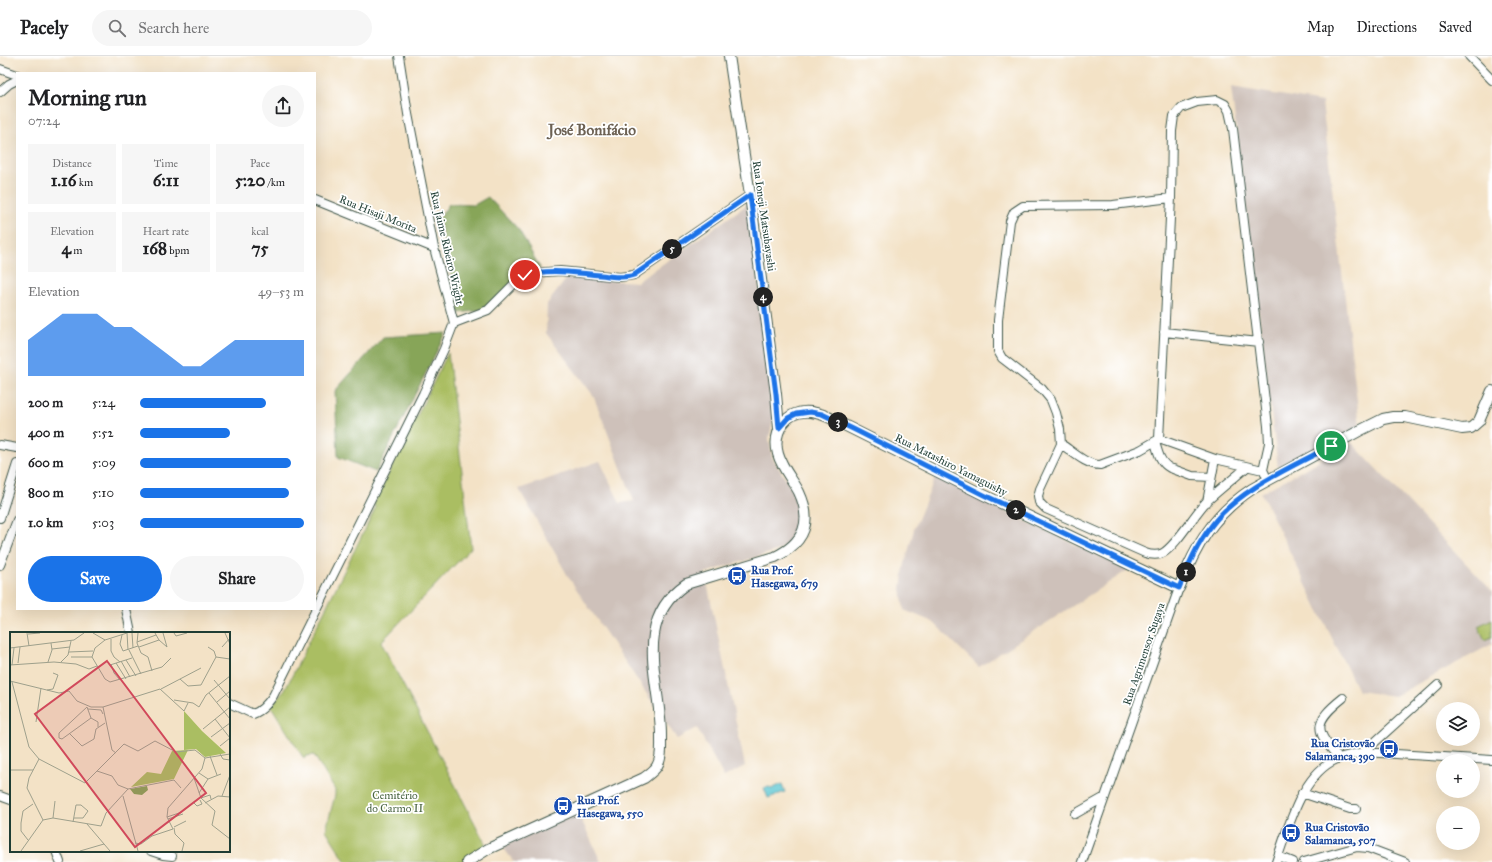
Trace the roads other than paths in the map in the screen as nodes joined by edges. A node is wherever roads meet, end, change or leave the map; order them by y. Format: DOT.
graph roads {
  1 [pos="399,56"];
  2 [pos="729,56"];
  3 [pos="1469,56"];
  4 [pos="0,69"];
  5 [pos="16,75"];
  6 [pos="16,80"];
  7 [pos="1492,80"];
  8 [pos="0,92"];
  9 [pos="750,195"];
  10 [pos="1171,198"];
  11 [pos="316,200"];
  12 [pos="434,248"];
  13 [pos="454,323"];
  14 [pos="1164,332"];
  15 [pos="1259,342"];
  16 [pos="1492,391"];
  17 [pos="779,428"];
  18 [pos="1157,441"];
  19 [pos="1061,444"];
  20 [pos="0,445"];
  21 [pos="16,448"];
  22 [pos="1215,458"];
  23 [pos="16,467"];
  24 [pos="1247,467"];
  25 [pos="1266,475"];
  26 [pos="1211,477"];
  27 [pos="1207,502"];
  28 [pos="0,518"];
  29 [pos="16,523"];
  30 [pos="0,565"];
  31 [pos="1179,588"];
  32 [pos="126,610"];
  33 [pos="316,610"];
  34 [pos="316,610"];
  35 [pos="131,632"];
  36 [pos="1438,685"];
  37 [pos="1343,698"];
  38 [pos="230,703"];
  39 [pos="1364,752"];
  40 [pos="1339,758"];
  41 [pos="1492,760"];
  42 [pos="1302,793"];
  43 [pos="0,796"];
  44 [pos="1105,797"];
  45 [pos="10,800"];
  46 [pos="1356,809"];
  47 [pos="1075,814"];
  48 [pos="56,852"];
  49 [pos="154,852"];
  50 [pos="172,856"];
  51 [pos="1277,859"];
  52 [pos="60,862"];
  53 [pos="467,862"];
  54 [pos="1082,862"];
  55 [pos="1293,862"];
  56 [pos="1304,862"];
  57 [pos="1405,862"];
  1 -- 12 [label="street, Rua Jaime Ribeiro Wright"];
  2 -- 9 [label="main road, Rua Ioneji Matsubayashi"];
  3 -- 7 [label="street"];
  4 -- 5 [label="street"];
  6 -- 8 [label="street"];
  9 -- 13 [label="street, Rua Jaime Ribeiro Wright"];
  9 -- 17 [label="main road, Rua Ioneji Matsubayashi"];
  10 -- 14 [label="street"];
  10 -- 15 [label="street"];
  10 -- 19 [label="street"];
  11 -- 12 [label="street, Rua Hisaji Morita"];
  12 -- 13 [label="street, Rua Jaime Ribeiro Wright"];
  13 -- 33 [label="street"];
  14 -- 15 [label="street"];
  14 -- 18 [label="street"];
  15 -- 25 [label="street"];
  16 -- 25 [label="main road, Rua Agrimensor Sugaya"];
  17 -- 31 [label="main road, Rua Matashiro Yamaguishy"];
  17 -- 53 [label="main road, Rua Ioneji Matsubayashi"];
  18 -- 19 [label="street"];
  18 -- 22 [label="street"];
  18 -- 26 [label="street"];
  19 -- 27 [label="street"];
  20 -- 21 [label="street"];
  22 -- 24 [label="street"];
  22 -- 26 [label="street"];
  23 -- 28 [label="street"];
  24 -- 25 [label="street"];
  24 -- 27 [label="street"];
  25 -- 31 [label="main road, Rua Agrimensor Sugaya"];
  26 -- 27 [label="street"];
  29 -- 30 [label="street"];
  31 -- 44 [label="street, Rua Agrimensor Sugaya"];
  32 -- 35 [label="street"];
  34 -- 38 [label="street"];
  36 -- 39 [label="street"];
  37 -- 40 [label="street"];
  39 -- 40 [label="street"];
  39 -- 41 [label="street"];
  40 -- 42 [label="street"];
  42 -- 46 [label="street"];
  42 -- 51 [label="street"];
  43 -- 45 [label="street"];
  44 -- 47 [label="street"];
  44 -- 54 [label="street, Rua Agrimensor Sugaya"];
  48 -- 52 [label="street"];
  49 -- 50 [label="street"];
  51 -- 55 [label="street"];
  56 -- 57 [label="street"];
}
